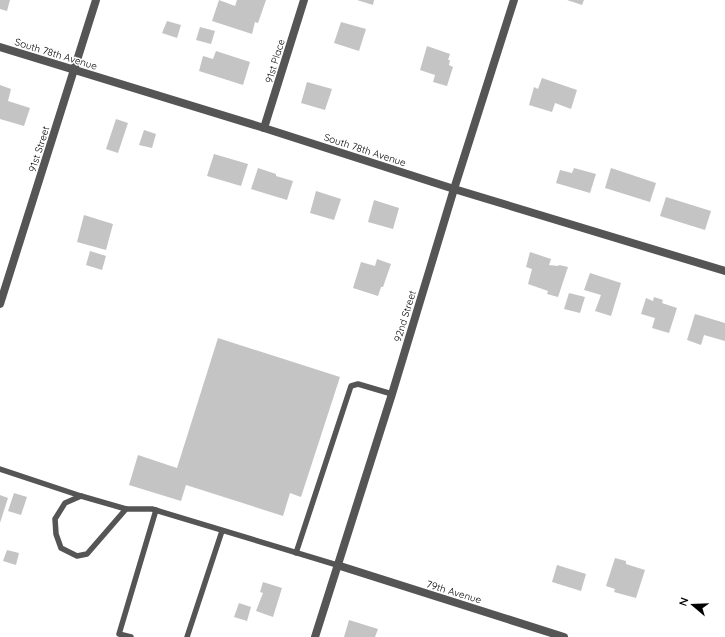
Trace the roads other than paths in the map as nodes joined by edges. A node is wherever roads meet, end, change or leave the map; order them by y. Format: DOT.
graph roads {
  1 [pos="96,0"];
  2 [pos="304,0"];
  3 [pos="514,0"];
  4 [pos="0,47"];
  5 [pos="74,70"];
  6 [pos="264,128"];
  7 [pos="454,189"];
  8 [pos="725,271"];
  9 [pos="0,304"];
  10 [pos="392,394"];
  11 [pos="0,469"];
  12 [pos="81,496"];
  13 [pos="126,509"];
  14 [pos="156,510"];
  15 [pos="222,530"];
  16 [pos="296,553"];
  17 [pos="337,565"];
  18 [pos="130,637"];
  19 [pos="187,637"];
  20 [pos="315,637"];
  21 [pos="564,637"];
  1 -- 5 [label="street, 91st Street"];
  2 -- 6 [label="street, 91st Place"];
  3 -- 7 [label="street, 92nd Street"];
  4 -- 5 [label="street, South 78th Avenue"];
  5 -- 6 [label="street, South 78th Avenue"];
  5 -- 9 [label="street, 91st Street"];
  6 -- 7 [label="street, South 78th Avenue"];
  7 -- 8 [label="street, South 78th Avenue"];
  7 -- 10 [label="street, 92nd Street"];
  10 -- 16 [label="lane"];
  10 -- 17 [label="street, 92nd Street"];
  11 -- 12 [label="lane"];
  12 -- 13 [label="lane"];
  12 -- 13 [label="lane"];
  13 -- 14 [label="lane"];
  14 -- 15 [label="lane"];
  14 -- 18 [label="lane"];
  15 -- 16 [label="lane"];
  15 -- 19 [label="lane"];
  16 -- 17 [label="lane"];
  17 -- 20 [label="street, 92nd Street"];
  17 -- 21 [label="street, 79th Avenue"];
}
